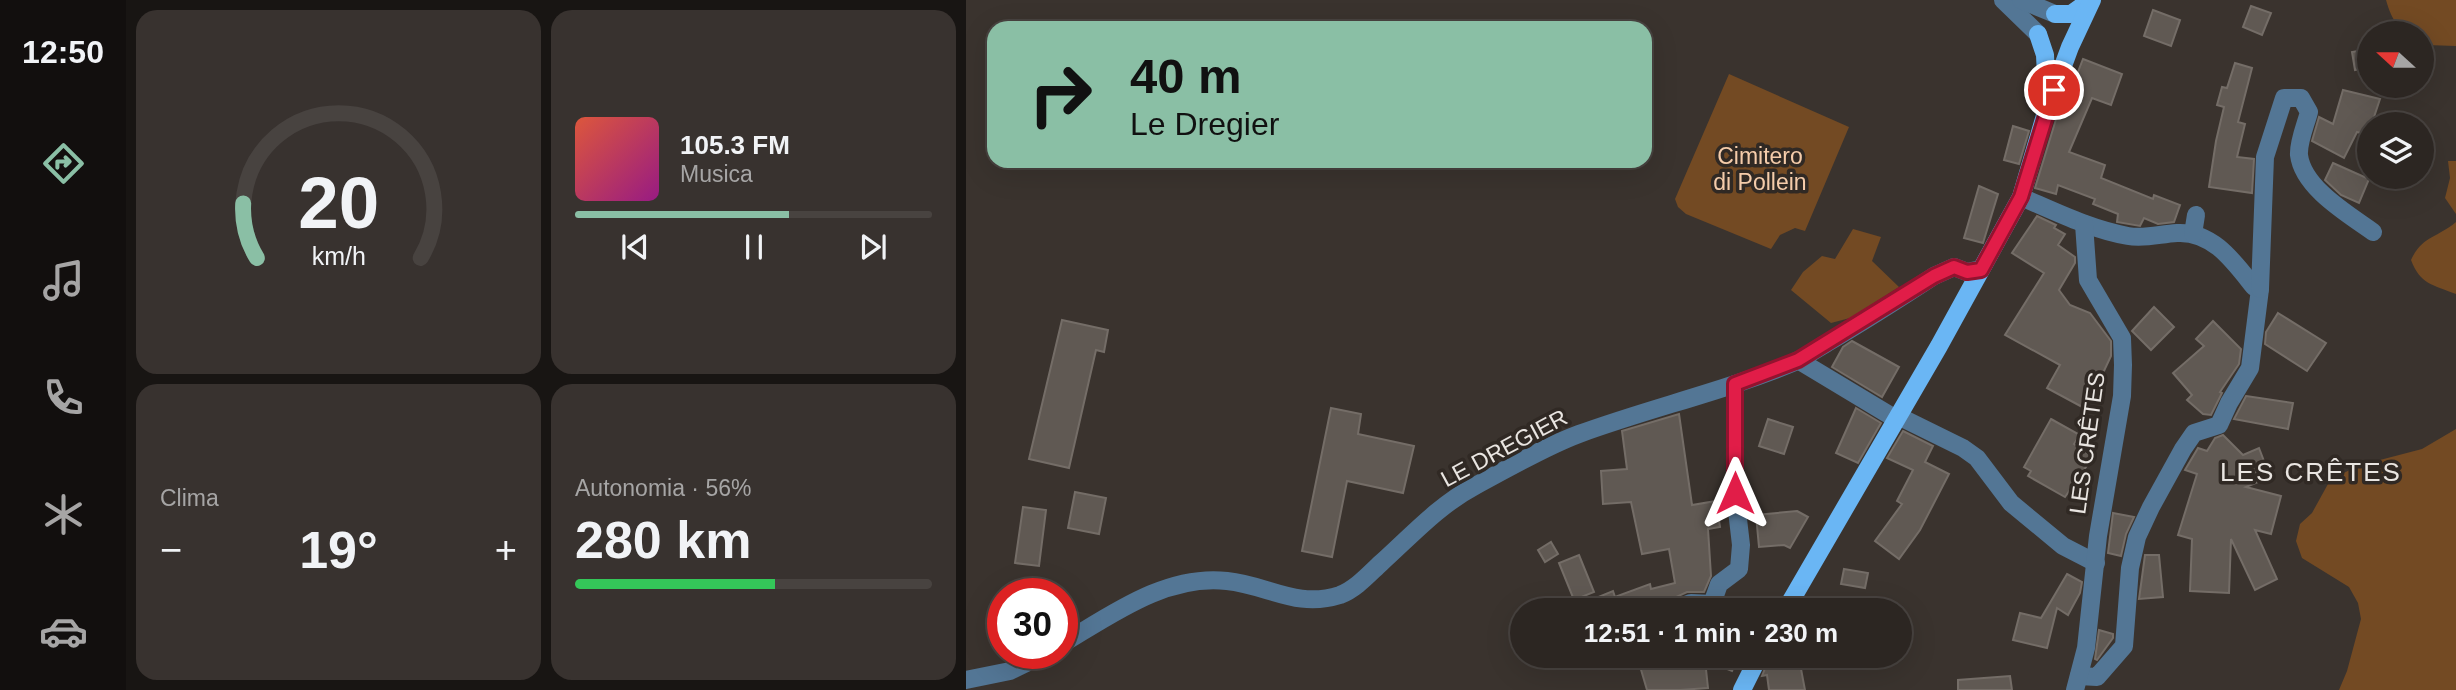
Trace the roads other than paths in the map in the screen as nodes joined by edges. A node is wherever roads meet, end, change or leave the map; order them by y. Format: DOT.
graph roads {
  1 [pos="2003,0"];
  2 [pos="2021,0"];
  3 [pos="2092,0"];
  4 [pos="2055,14"];
  5 [pos="2038,34"];
  6 [pos="2073,34"];
  7 [pos="2046,112"];
  8 [pos="2021,197"];
  9 [pos="2196,215"];
  10 [pos="2084,224"];
  11 [pos="2373,232"];
  12 [pos="2193,234"];
  13 [pos="1981,270"];
  14 [pos="2260,289"];
  15 [pos="1798,360"];
  16 [pos="1735,384"];
  17 [pos="1897,418"];
  18 [pos="2096,563"];
  19 [pos="1714,598"];
  20 [pos="1793,598"];
  21 [pos="1078,636"];
  22 [pos="1753,668"];
  23 [pos="1014,669"];
  24 [pos="966,680"];
  25 [pos="2077,683"];
  26 [pos="1743,689"];
  1 -- 5 [label="street"];
  2 -- 4 [label="street"];
  3 -- 4 [label="main road"];
  3 -- 6 [label="main road"];
  4 -- 6 [label="main road"];
  5 -- 6 [label="main road"];
  5 -- 7 [label="main road"];
  6 -- 7 [label="main road"];
  7 -- 8 [label="main road"];
  8 -- 10 [label="street"];
  8 -- 13 [label="main road"];
  9 -- 12 [label="street"];
  10 -- 12 [label="street"];
  10 -- 18 [label="street, LES CRÊTES"];
  11 -- 14 [label="street"];
  12 -- 14 [label="street"];
  13 -- 15 [label="street, LE DREGIER"];
  13 -- 17 [label="main road"];
  14 -- 25 [label="street, LES CRÊTES"];
  15 -- 16 [label="street, LE DREGIER"];
  15 -- 17 [label="street"];
  16 -- 19 [label="street"];
  16 -- 21 [label="street, LE DREGIER"];
  17 -- 18 [label="street"];
  17 -- 20 [label="main road"];
  18 -- 25 [label="street, LES CRÊTES"];
  22 -- 26 [label="main road"];
  23 -- 24 [label="street"];
}
